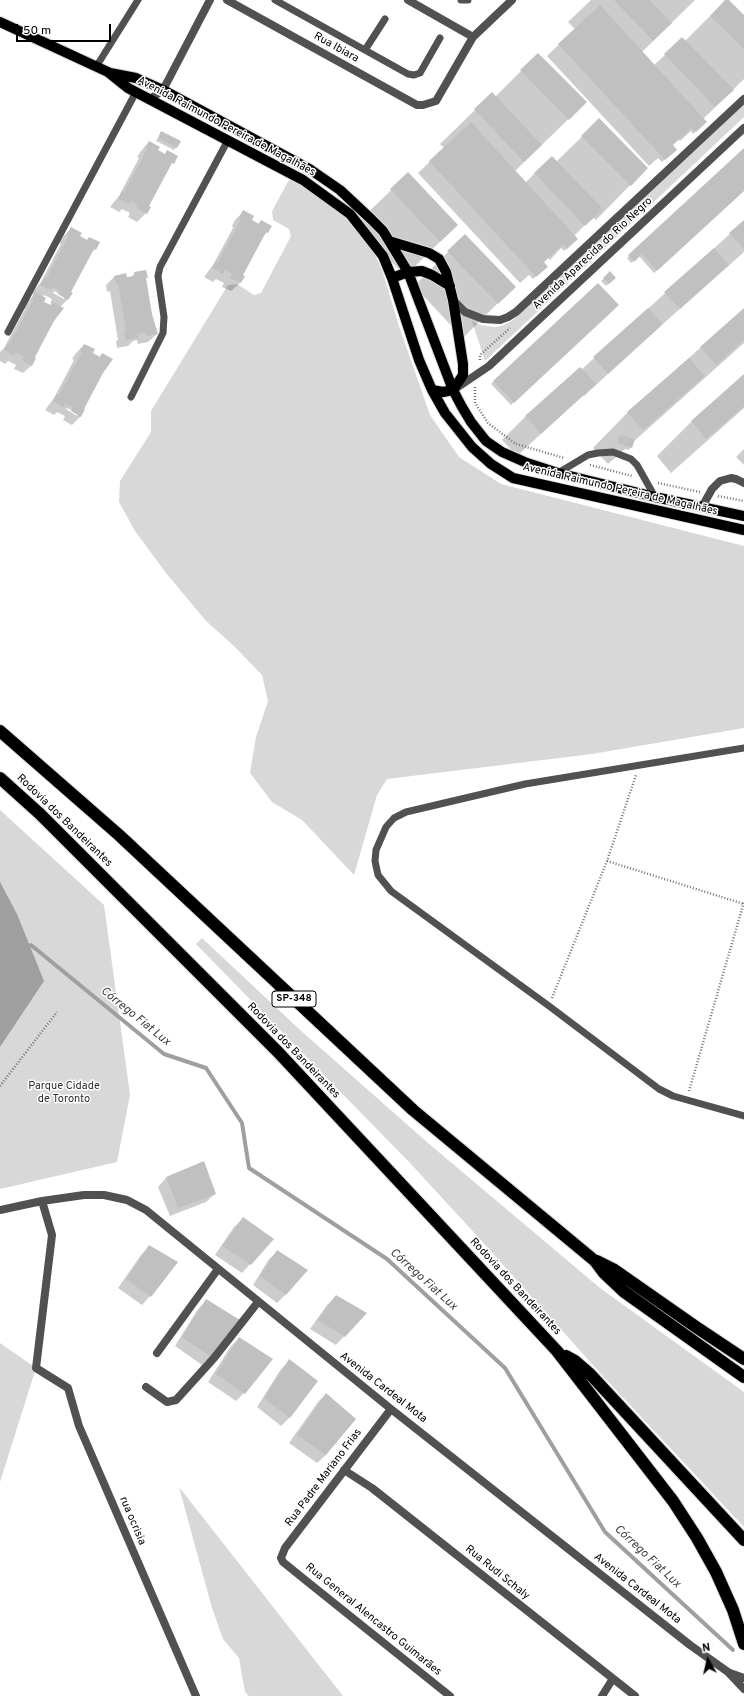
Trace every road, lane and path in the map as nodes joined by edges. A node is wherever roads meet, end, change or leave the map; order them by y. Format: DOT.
graph roads {
  1 [pos="138,0"];
  2 [pos="210,0"];
  3 [pos="227,0"];
  4 [pos="275,0"];
  5 [pos="408,0"];
  6 [pos="462,0"];
  7 [pos="468,0"];
  8 [pos="512,0"];
  9 [pos="385,19"];
  10 [pos="0,22"];
  11 [pos="473,37"];
  12 [pos="440,38"];
  13 [pos="365,50"];
  14 [pos="96,67"];
  15 [pos="108,72"];
  16 [pos="163,90"];
  17 [pos="136,92"];
  18 [pos="150,99"];
  19 [pos="744,99"];
  20 [pos="165,106"];
  21 [pos="744,128"];
  22 [pos="228,140"];
  23 [pos="389,241"];
  24 [pos="408,272"];
  25 [pos="392,278"];
  26 [pos="450,286"];
  27 [pos="453,300"];
  28 [pos="8,332"];
  29 [pos="432,390"];
  30 [pos="453,390"];
  31 [pos="131,397"];
  32 [pos="558,473"];
  33 [pos="744,483"];
  34 [pos="655,497"];
  35 [pos="702,507"];
  36 [pos="744,516"];
  37 [pos="744,530"];
  38 [pos="0,731"];
  39 [pos="744,748"];
  40 [pos="638,766"];
  41 [pos="0,778"];
  42 [pos="607,861"];
  43 [pos="744,904"];
  44 [pos="549,1006"];
  45 [pos="57,1012"];
  46 [pos="0,1086"];
  47 [pos="686,1100"];
  48 [pos="744,1116"];
  49 [pos="42,1201"];
  50 [pos="0,1210"];
  51 [pos="595,1261"];
  52 [pos="218,1269"];
  53 [pos="258,1302"];
  54 [pos="558,1351"];
  55 [pos="157,1353"];
  56 [pos="744,1359"];
  57 [pos="744,1377"];
  58 [pos="146,1387"];
  59 [pos="391,1409"];
  60 [pos="344,1470"];
  61 [pos="744,1540"];
  62 [pos="283,1562"];
  63 [pos="744,1644"];
  64 [pos="728,1672"];
  65 [pos="744,1678"];
  66 [pos="612,1680"];
  67 [pos="744,1689"];
  68 [pos="196,1696"];
  69 [pos="450,1696"];
  70 [pos="602,1696"];
  71 [pos="635,1696"];
  1 -- 14 [label="lane"];
  2 -- 16 [label="street"];
  3 -- 11 [label="street, Rua Ibiara"];
  4 -- 13 [label="lane"];
  5 -- 11 [label="street"];
  6 -- 7 [label="lane"];
  8 -- 11 [label="street"];
  9 -- 13 [label="lane"];
  10 -- 14 [label="main road, Avenida Raimundo Pereira de Magalhães"];
  12 -- 13 [label="lane"];
  14 -- 15 [label="main road, Avenida Raimundo Pereira de Magalhães"];
  15 -- 16 [label="main road, Avenida Raimundo Pereira de Magalhães"];
  15 -- 17 [label="main road, Avenida Raimundo Pereira de Magalhães"];
  16 -- 18 [label="street"];
  16 -- 20 [label="street"];
  16 -- 23 [label="main road, Avenida Raimundo Pereira de Magalhães"];
  17 -- 18 [label="main road, Avenida Raimundo Pereira de Magalhães"];
  17 -- 28 [label="lane"];
  18 -- 20 [label="main road, Avenida Raimundo Pereira de Magalhães"];
  19 -- 27 [label="street, Avenida Aparecida do Rio Negro"];
  20 -- 22 [label="main road, Avenida Raimundo Pereira de Magalhães"];
  21 -- 30 [label="street, Avenida Aparecida do Rio Negro"];
  22 -- 25 [label="main road, Avenida Raimundo Pereira de Magalhães"];
  22 -- 31 [label="lane"];
  23 -- 24 [label="main road, Avenida Raimundo Pereira de Magalhães"];
  23 -- 26 [label="main road"];
  24 -- 25 [label="main road"];
  24 -- 26 [label="main road"];
  24 -- 30 [label="main road, Avenida Raimundo Pereira de Magalhães"];
  25 -- 29 [label="main road, Avenida Raimundo Pereira de Magalhães"];
  26 -- 27 [label="main road"];
  27 -- 30 [label="main road"];
  29 -- 30 [label="main road"];
  29 -- 37 [label="main road, Avenida Raimundo Pereira de Magalhães"];
  30 -- 32 [label="main road, Avenida Raimundo Pereira de Magalhães"];
  32 -- 34 [label="main road, Avenida Raimundo Pereira de Magalhães"];
  32 -- 34 [label="lane"];
  33 -- 35 [label="street"];
  34 -- 35 [label="main road, Avenida Raimundo Pereira de Magalhães"];
  35 -- 36 [label="main road, Avenida Raimundo Pereira de Magalhães"];
  38 -- 51 [label="highway, Rodovia dos Bandeirantes / SP-348"];
  39 -- 40 [label="lane"];
  40 -- 42 [label="path"];
  40 -- 44 [label="lane"];
  41 -- 54 [label="highway, Rodovia dos Bandeirantes"];
  42 -- 43 [label="path"];
  42 -- 44 [label="path"];
  43 -- 47 [label="path"];
  44 -- 47 [label="lane"];
  45 -- 46 [label="path"];
  47 -- 48 [label="lane"];
  49 -- 50 [label="street, Avenida Cardeal Mota"];
  49 -- 52 [label="street, Avenida Cardeal Mota"];
  49 -- 68 [label="street, rua ocrisia"];
  51 -- 56 [label="highway"];
  51 -- 57 [label="highway"];
  52 -- 53 [label="street, Avenida Cardeal Mota"];
  52 -- 55 [label="street"];
  53 -- 58 [label="street"];
  53 -- 59 [label="street, Avenida Cardeal Mota"];
  54 -- 61 [label="highway"];
  54 -- 63 [label="highway"];
  59 -- 60 [label="street, Rua Padre Mariano Frias"];
  59 -- 64 [label="street, Avenida Cardeal Mota"];
  60 -- 62 [label="street, Rua Padre Mariano Frias"];
  60 -- 66 [label="street, Rua Rudi Schaly"];
  62 -- 69 [label="street, Rua General Alencastro Guimarães"];
  64 -- 65 [label="street, Avenida Cardeal Mota"];
  64 -- 67 [label="street, Avenida Cardeal Mota"];
  66 -- 70 [label="street"];
  66 -- 71 [label="street, Rua Rudi Schaly"];
}
